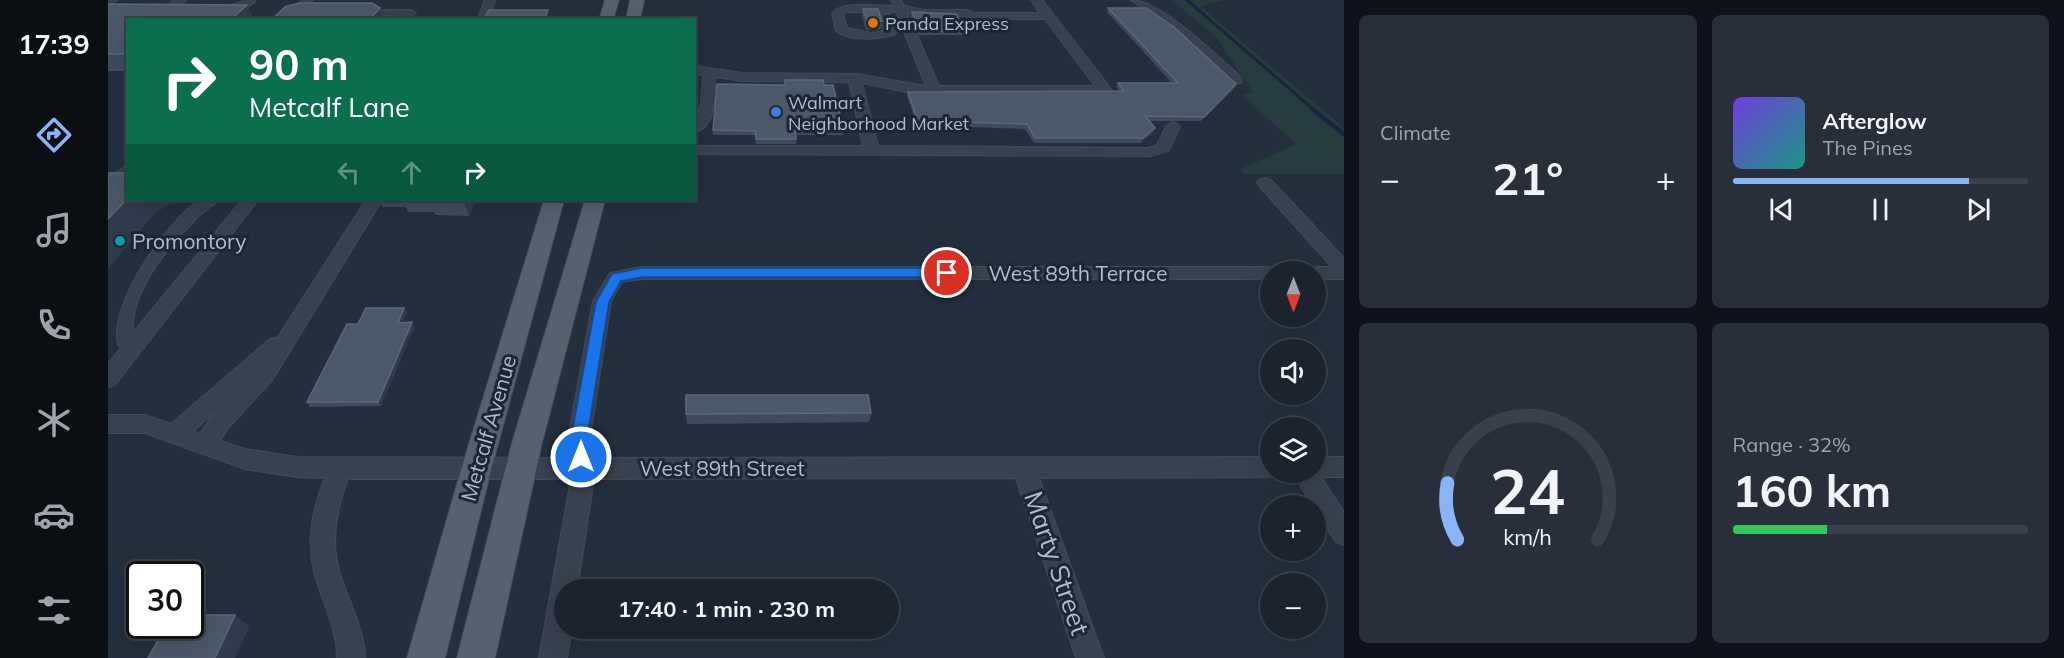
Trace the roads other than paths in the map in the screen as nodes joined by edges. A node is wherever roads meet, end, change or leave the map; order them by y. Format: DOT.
graph roads {
  1 [pos="181,0"];
  2 [pos="251,0"];
  3 [pos="308,0"];
  4 [pos="420,0"];
  5 [pos="490,0"];
  6 [pos="612,0"];
  7 [pos="637,0"];
  8 [pos="1136,0"];
  9 [pos="1037,2"];
  10 [pos="108,3"];
  11 [pos="902,6"];
  12 [pos="972,6"];
  13 [pos="113,7"];
  14 [pos="883,9"];
  15 [pos="163,10"];
  16 [pos="207,10"];
  17 [pos="317,13"];
  18 [pos="340,13"];
  19 [pos="290,16"];
  20 [pos="409,16"];
  21 [pos="1048,16"];
  22 [pos="483,18"];
  23 [pos="607,18"];
  24 [pos="633,18"];
  25 [pos="696,70"];
  26 [pos="709,73"];
  27 [pos="856,78"];
  28 [pos="1236,80"];
  29 [pos="934,90"];
  30 [pos="1173,126"];
  31 [pos="696,128"];
  32 [pos="696,150"];
  33 [pos="872,152"];
  34 [pos="1265,183"];
  35 [pos="208,201"];
  36 [pos="249,201"];
  37 [pos="373,201"];
  38 [pos="554,201"];
  39 [pos="594,201"];
  40 [pos="1344,271"];
  41 [pos="1326,272"];
  42 [pos="1260,273"];
  43 [pos="288,335"];
  44 [pos="135,343"];
  45 [pos="108,379"];
  46 [pos="108,424"];
  47 [pos="174,434"];
  48 [pos="205,446"];
  49 [pos="1024,467"];
  50 [pos="1260,467"];
  51 [pos="1326,467"];
  52 [pos="1344,467"];
  53 [pos="340,469"];
  54 [pos="520,469"];
  55 [pos="584,469"];
  56 [pos="476,470"];
  57 [pos="1311,483"];
  58 [pos="1344,533"];
  59 [pos="351,658"];
  60 [pos="426,658"];
  61 [pos="476,658"];
  62 [pos="553,658"];
  63 [pos="1090,658"];
  1 -- 15 [label="street"];
  2 -- 16 [label="street"];
  3 -- 19 [label="street"];
  4 -- 20 [label="street"];
  5 -- 22 [label="street"];
  6 -- 23 [label="main road"];
  7 -- 24 [label="main road"];
  8 -- 28 [label="street"];
  9 -- 12 [label="street"];
  9 -- 21 [label="street"];
  10 -- 13 [label="street"];
  11 -- 12 [label="street"];
  11 -- 14 [label="street"];
  11 -- 29 [label="street"];
  12 -- 21 [label="street"];
  14 -- 14 [label="street"];
  17 -- 19 [label="street"];
  18 -- 20 [label="street"];
  21 -- 29 [label="street"];
  25 -- 26 [label="street"];
  26 -- 27 [label="street"];
  26 -- 31 [label="street"];
  27 -- 29 [label="street"];
  27 -- 33 [label="street"];
  30 -- 33 [label="street"];
  32 -- 33 [label="street"];
  34 -- 40 [label="street"];
  35 -- 44 [label="street"];
  36 -- 44 [label="street"];
  37 -- 43 [label="street"];
  38 -- 56 [label="main road, Metcalf Avenue"];
  39 -- 54 [label="main road, Metcalf Avenue"];
  40 -- 41 [label="street"];
  42 -- 55 [label="street, West 89th Terrace"];
  43 -- 47 [label="street"];
  43 -- 48 [label="street"];
  44 -- 45 [label="street"];
  46 -- 47 [label="street, West 89th Street"];
  47 -- 48 [label="street, West 89th Street"];
  48 -- 53 [label="street, West 89th Street"];
  49 -- 50 [label="street, West 89th Street"];
  49 -- 55 [label="street, West 89th Street"];
  49 -- 63 [label="street, Marty Street"];
  51 -- 52 [label="street"];
  53 -- 56 [label="street, West 89th Street"];
  53 -- 59 [label="street"];
  54 -- 55 [label="street, West 89th Street"];
  54 -- 56 [label="street, West 89th Street"];
  54 -- 61 [label="main road, Metcalf Avenue"];
  55 -- 62 [label="street"];
  56 -- 60 [label="main road, Metcalf Avenue"];
  57 -- 58 [label="street"];
}
